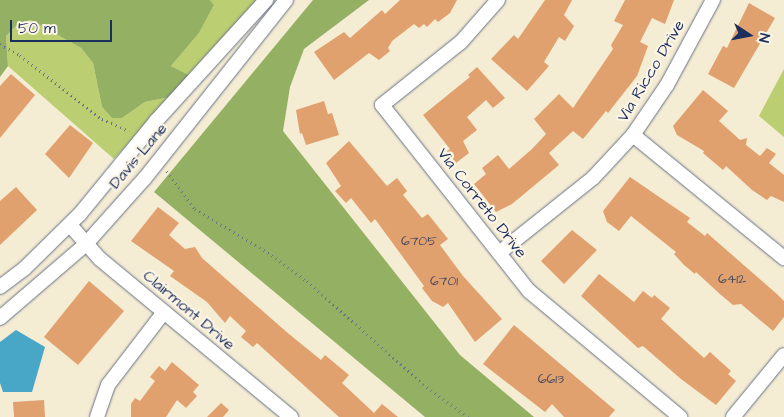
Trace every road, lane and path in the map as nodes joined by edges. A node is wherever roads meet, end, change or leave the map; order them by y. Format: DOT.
graph roads {
  1 [pos="266,0"];
  2 [pos="286,0"];
  3 [pos="498,0"];
  4 [pos="713,0"];
  5 [pos="0,44"];
  6 [pos="129,131"];
  7 [pos="633,135"];
  8 [pos="167,170"];
  9 [pos="70,225"];
  10 [pos="85,245"];
  11 [pos="499,253"];
  12 [pos="784,258"];
  13 [pos="0,288"];
  14 [pos="164,312"];
  15 [pos="0,318"];
  16 [pos="784,355"];
  17 [pos="96,417"];
  18 [pos="291,417"];
  19 [pos="468,417"];
  20 [pos="680,417"];
  21 [pos="733,417"];
  1 -- 9 [label="street, Davis Lane"];
  2 -- 10 [label="street, Davis Lane"];
  3 -- 11 [label="street, Via Correto Drive"];
  4 -- 7 [label="street, Via Ricco Drive"];
  5 -- 6 [label="path"];
  7 -- 11 [label="street, Via Ricco Drive"];
  7 -- 12 [label="street"];
  8 -- 19 [label="path"];
  9 -- 10 [label="street, Clairmont Drive"];
  9 -- 13 [label="street, Davis Lane"];
  10 -- 14 [label="street, Clairmont Drive"];
  10 -- 15 [label="street, Davis Lane"];
  11 -- 20 [label="street, Via Correto Drive"];
  14 -- 17 [label="street"];
  14 -- 18 [label="street, Clairmont Drive"];
  16 -- 21 [label="street"];
}
